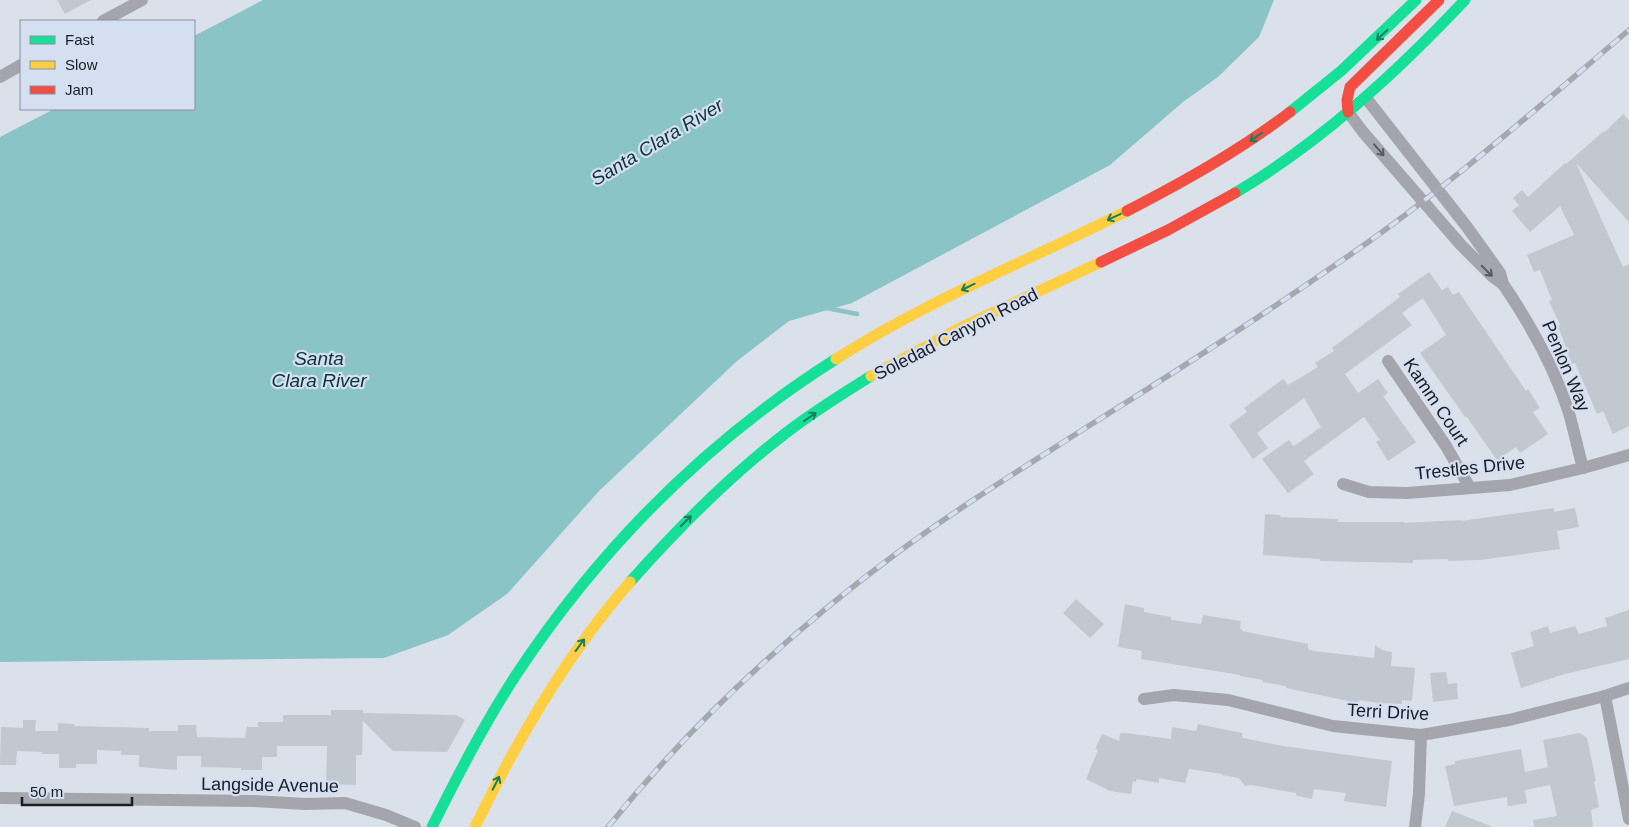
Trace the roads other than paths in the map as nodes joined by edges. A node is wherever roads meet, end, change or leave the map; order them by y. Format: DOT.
graph roads {
  1 [pos="142,0"];
  2 [pos="1416,0"];
  3 [pos="1439,0"];
  4 [pos="1465,0"];
  5 [pos="105,20"];
  6 [pos="20,67"];
  7 [pos="0,77"];
  8 [pos="1366,98"];
  9 [pos="1348,112"];
  10 [pos="1503,284"];
  11 [pos="1388,361"];
  12 [pos="1629,455"];
  13 [pos="1583,468"];
  14 [pos="1343,484"];
  15 [pos="1470,488"];
  16 [pos="1629,688"];
  17 [pos="1605,696"];
  18 [pos="1144,699"];
  19 [pos="1421,735"];
  20 [pos="0,798"];
  21 [pos="1629,819"];
  22 [pos="415,827"];
  23 [pos="432,827"];
  24 [pos="474,827"];
  25 [pos="1415,827"];
  1 -- 5 [label="street"];
  2 -- 23 [label="main road, Soledad Canyon Road, one-way"];
  3 -- 9 [label="main road"];
  4 -- 8 [label="main road, Soledad Canyon Road"];
  6 -- 7 [label="street"];
  8 -- 9 [label="main road, Soledad Canyon Road"];
  8 -- 10 [label="street"];
  9 -- 10 [label="street, one-way"];
  24 -- 9 [label="main road, Soledad Canyon Road, one-way"];
  10 -- 13 [label="street, Penlon Way"];
  11 -- 15 [label="street, Kamm Court"];
  12 -- 13 [label="street, Trestles Drive"];
  13 -- 15 [label="street, Trestles Drive"];
  14 -- 15 [label="street, Trestles Drive"];
  16 -- 17 [label="street, Terri Drive"];
  17 -- 19 [label="street, Terri Drive"];
  17 -- 21 [label="street"];
  18 -- 19 [label="street, Terri Drive"];
  19 -- 25 [label="street"];
  20 -- 22 [label="street, Langside Avenue"];
}
